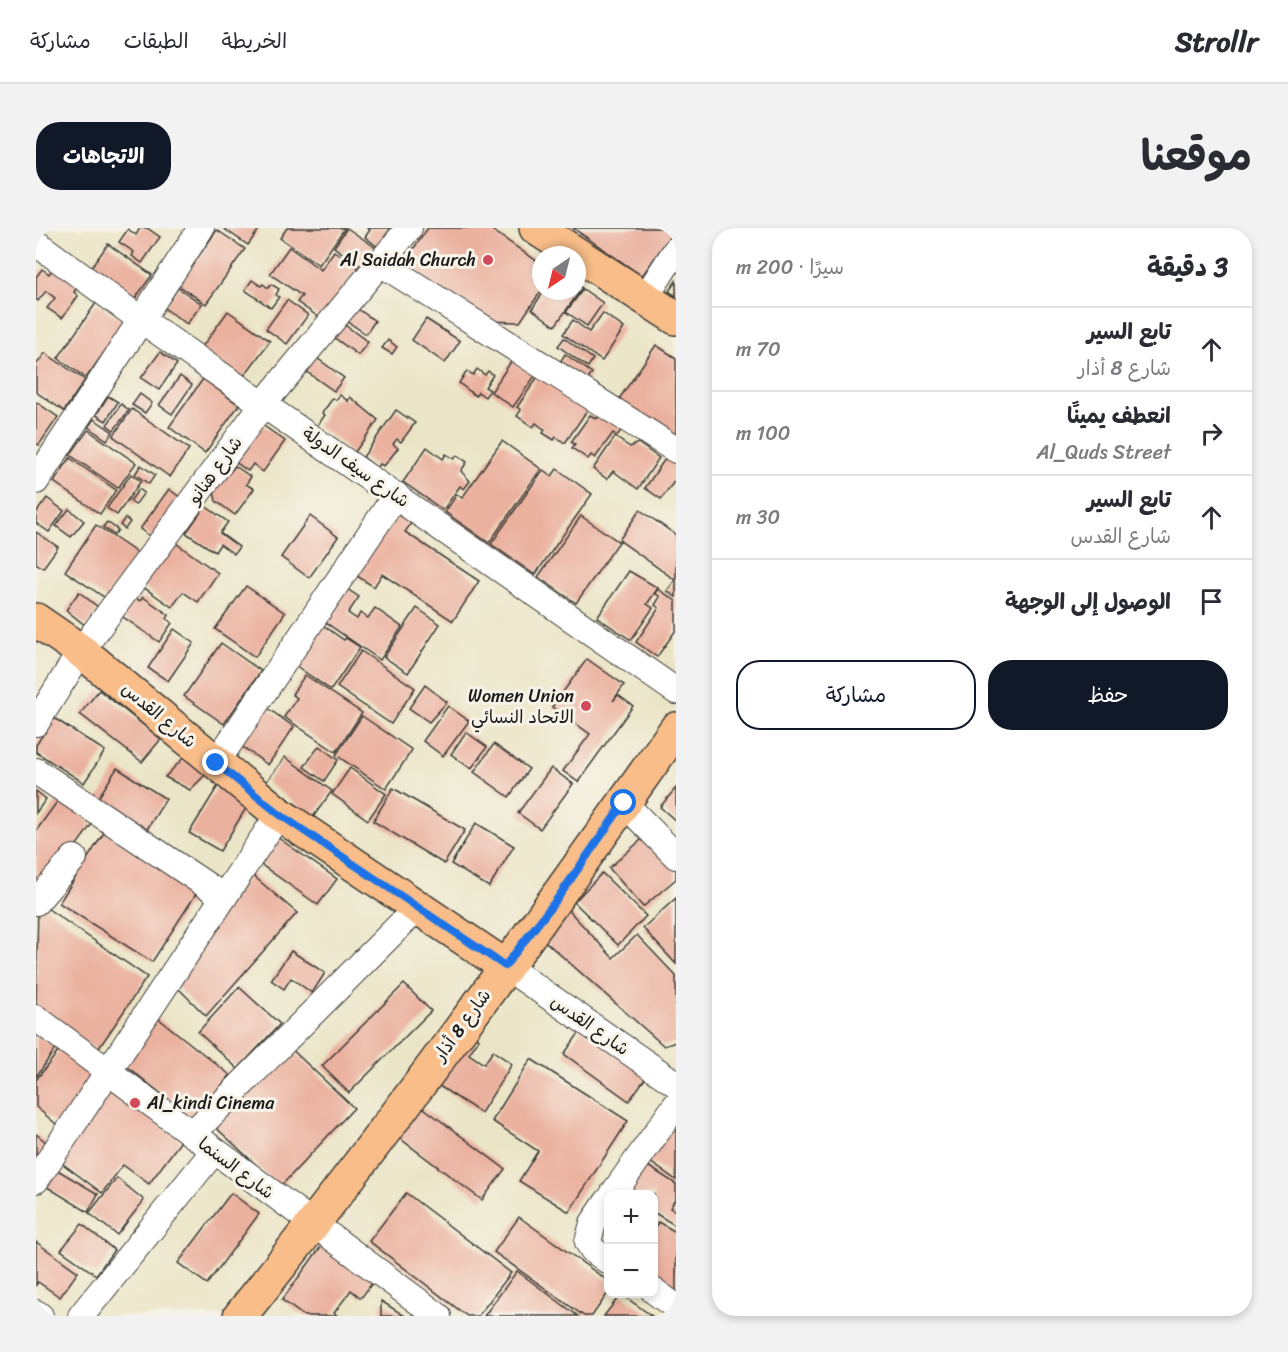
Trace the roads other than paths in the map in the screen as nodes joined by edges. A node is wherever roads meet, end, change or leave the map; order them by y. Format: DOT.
graph roads {
  1 [pos="201,228"];
  2 [pos="410,228"];
  3 [pos="536,228"];
  4 [pos="36,243"];
  5 [pos="676,250"];
  6 [pos="382,264"];
  7 [pos="645,298"];
  8 [pos="676,318"];
  9 [pos="140,319"];
  10 [pos="264,403"];
  11 [pos="676,450"];
  12 [pos="36,481"];
  13 [pos="396,495"];
  14 [pos="36,620"];
  15 [pos="81,651"];
  16 [pos="676,691"];
  17 [pos="36,723"];
  18 [pos="676,729"];
  19 [pos="216,763"];
  20 [pos="36,771"];
  21 [pos="624,803"];
  22 [pos="279,814"];
  23 [pos="676,856"];
  24 [pos="74,858"];
  25 [pos="224,897"];
  26 [pos="36,902"];
  27 [pos="417,909"];
  28 [pos="505,966"];
  29 [pos="36,1018"];
  30 [pos="108,1072"];
  31 [pos="676,1084"];
  32 [pos="676,1105"];
  33 [pos="192,1134"];
  34 [pos="214,1151"];
  35 [pos="36,1180"];
  36 [pos="616,1190"];
  37 [pos="604,1208"];
  38 [pos="314,1225"];
  39 [pos="604,1258"];
  40 [pos="658,1294"];
  41 [pos="676,1307"];
  42 [pos="36,1313"];
  43 [pos="40,1316"];
  44 [pos="81,1316"];
  45 [pos="240,1316"];
  46 [pos="438,1316"];
  1 -- 9 [label="street"];
  2 -- 6 [label="street, شارع هنانو"];
  3 -- 7 [label="main road"];
  4 -- 9 [label="street, شارع سيف الدولة"];
  5 -- 7 [label="street"];
  6 -- 10 [label="street, شارع هنانو"];
  6 -- 11 [label="street"];
  7 -- 8 [label="main road"];
  9 -- 10 [label="street, شارع سيف الدولة"];
  9 -- 12 [label="street"];
  10 -- 13 [label="street, شارع سيف الدولة"];
  10 -- 15 [label="street, شارع هنانو"];
  13 -- 16 [label="street, شارع سيف الدولة"];
  13 -- 19 [label="street"];
  14 -- 15 [label="main road, شارع القدس"];
  15 -- 17 [label="street, شارع هنانو"];
  15 -- 19 [label="main road, شارع القدس"];
  18 -- 21 [label="main road, شارع 8 أذار"];
  19 -- 22 [label="main road, شارع القدس"];
  20 -- 25 [label="street"];
  21 -- 23 [label="street"];
  21 -- 28 [label="main road, شارع 8 أذار"];
  22 -- 25 [label="street"];
  22 -- 27 [label="main road, شارع القدس"];
  24 -- 26 [label="street"];
  25 -- 30 [label="street"];
  27 -- 28 [label="main road, شارع القدس"];
  27 -- 33 [label="street"];
  28 -- 31 [label="street, شارع القدس"];
  28 -- 38 [label="main road, شارع 8 أذار"];
  29 -- 30 [label="street, شارع السنما"];
  30 -- 33 [label="street, شارع السنما"];
  30 -- 35 [label="street"];
  32 -- 36 [label="street"];
  33 -- 34 [label="street, شارع السنما"];
  34 -- 38 [label="street, شارع السنما"];
  34 -- 44 [label="street"];
  37 -- 39 [label="street"];
  38 -- 45 [label="main road, شارع 8 أذار"];
  38 -- 46 [label="street, شارع السنما"];
  40 -- 41 [label="street"];
  42 -- 43 [label="street"];
}
